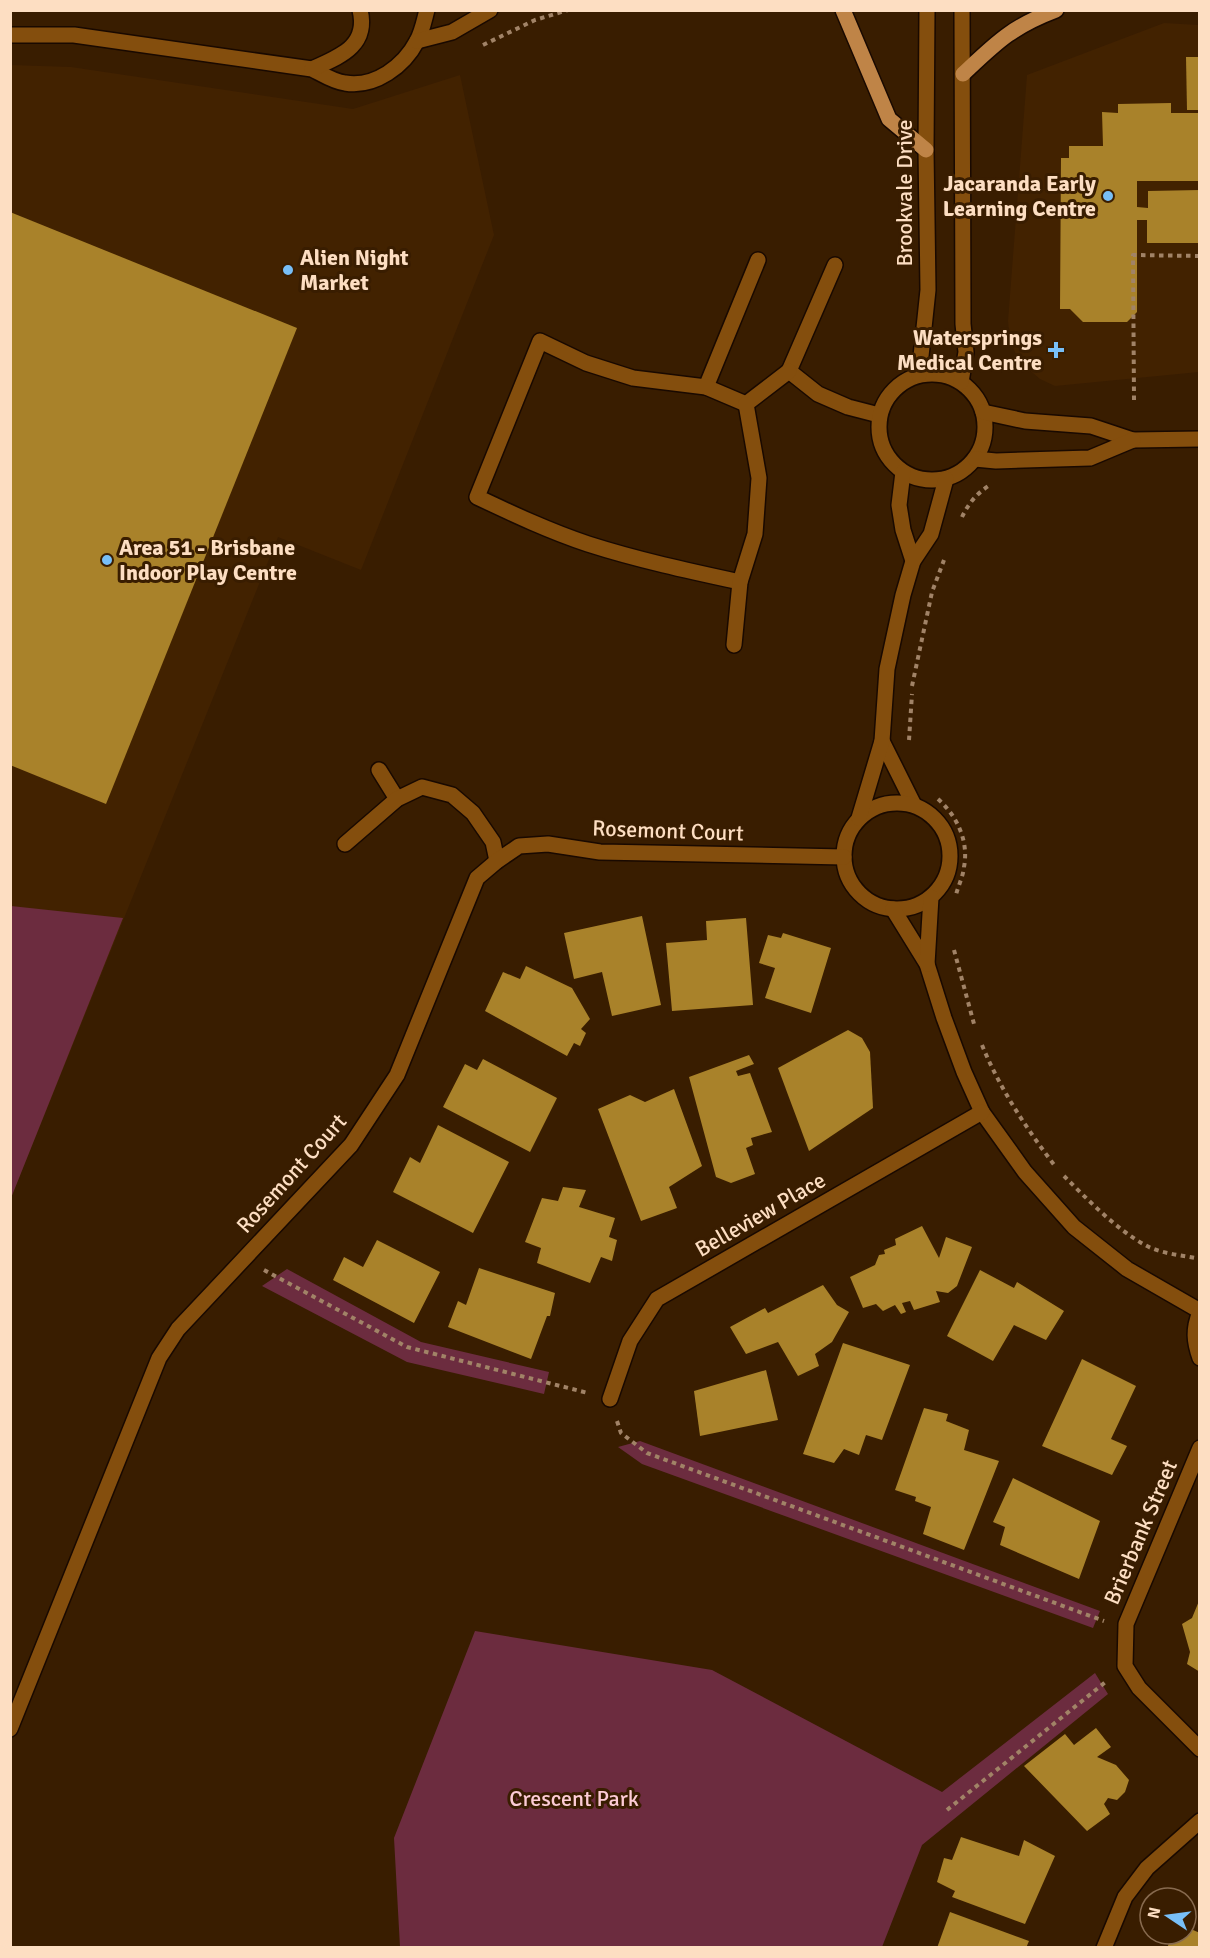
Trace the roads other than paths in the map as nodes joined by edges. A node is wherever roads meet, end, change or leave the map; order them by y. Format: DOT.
graph roads {
  1 [pos="360,10"];
  2 [pos="427,10"];
  3 [pos="490,10"];
  4 [pos="843,10"];
  5 [pos="927,10"];
  6 [pos="962,10"];
  7 [pos="1056,10"];
  8 [pos="10,35"];
  9 [pos="417,41"];
  10 [pos="312,69"];
  11 [pos="963,74"];
  12 [pos="926,150"];
  13 [pos="758,260"];
  14 [pos="835,265"];
  15 [pos="789,371"];
  16 [pos="919,375"];
  17 [pos="961,382"];
  18 [pos="706,387"];
  19 [pos="747,404"];
  20 [pos="983,412"];
  21 [pos="879,416"];
  22 [pos="1133,440"];
  23 [pos="1200,440"];
  24 [pos="975,459"];
  25 [pos="903,472"];
  26 [pos="946,479"];
  27 [pos="913,561"];
  28 [pos="740,582"];
  29 [pos="734,645"];
  30 [pos="882,741"];
  31 [pos="379,770"];
  32 [pos="397,799"];
  33 [pos="914,805"];
  34 [pos="859,818"];
  35 [pos="345,844"];
  36 [pos="844,857"];
  37 [pos="497,861"];
  38 [pos="931,897"];
  39 [pos="893,909"];
  40 [pos="927,964"];
  41 [pos="982,1113"];
  42 [pos="1200,1311"];
  43 [pos="1200,1358"];
  44 [pos="610,1399"];
  45 [pos="1200,1448"];
  46 [pos="10,1729"];
  47 [pos="1200,1749"];
  48 [pos="1200,1821"];
  49 [pos="1104,1947"];
  1 -- 10 [label="street"];
  2 -- 9 [label="street"];
  3 -- 9 [label="street"];
  4 -- 12 [label="main road"];
  5 -- 12 [label="street, Brookvale Drive"];
  6 -- 11 [label="street"];
  7 -- 11 [label="main road"];
  8 -- 10 [label="street"];
  9 -- 10 [label="street"];
  11 -- 17 [label="street"];
  12 -- 16 [label="street, Brookvale Drive"];
  13 -- 18 [label="street"];
  14 -- 15 [label="street"];
  15 -- 19 [label="street"];
  15 -- 21 [label="street"];
  16 -- 17 [label="street"];
  16 -- 21 [label="street"];
  17 -- 20 [label="street"];
  18 -- 19 [label="street"];
  18 -- 28 [label="street"];
  19 -- 28 [label="street"];
  20 -- 22 [label="street"];
  20 -- 24 [label="street"];
  21 -- 25 [label="street"];
  22 -- 23 [label="street"];
  22 -- 24 [label="street"];
  24 -- 26 [label="street"];
  25 -- 26 [label="street"];
  25 -- 27 [label="street"];
  26 -- 27 [label="street"];
  27 -- 30 [label="street"];
  28 -- 29 [label="street"];
  30 -- 33 [label="street"];
  30 -- 34 [label="street"];
  31 -- 32 [label="street"];
  32 -- 35 [label="street"];
  32 -- 37 [label="street"];
  33 -- 34 [label="street"];
  33 -- 38 [label="street"];
  34 -- 36 [label="street"];
  36 -- 37 [label="street, Rosemont Court"];
  36 -- 39 [label="street"];
  37 -- 46 [label="street, Rosemont Court"];
  38 -- 39 [label="street"];
  38 -- 40 [label="street"];
  39 -- 40 [label="street"];
  40 -- 41 [label="street"];
  41 -- 42 [label="street"];
  41 -- 44 [label="street, Belleview Place"];
  42 -- 43 [label="street"];
  45 -- 47 [label="street, Brierbank Street"];
  48 -- 49 [label="street"];
}
